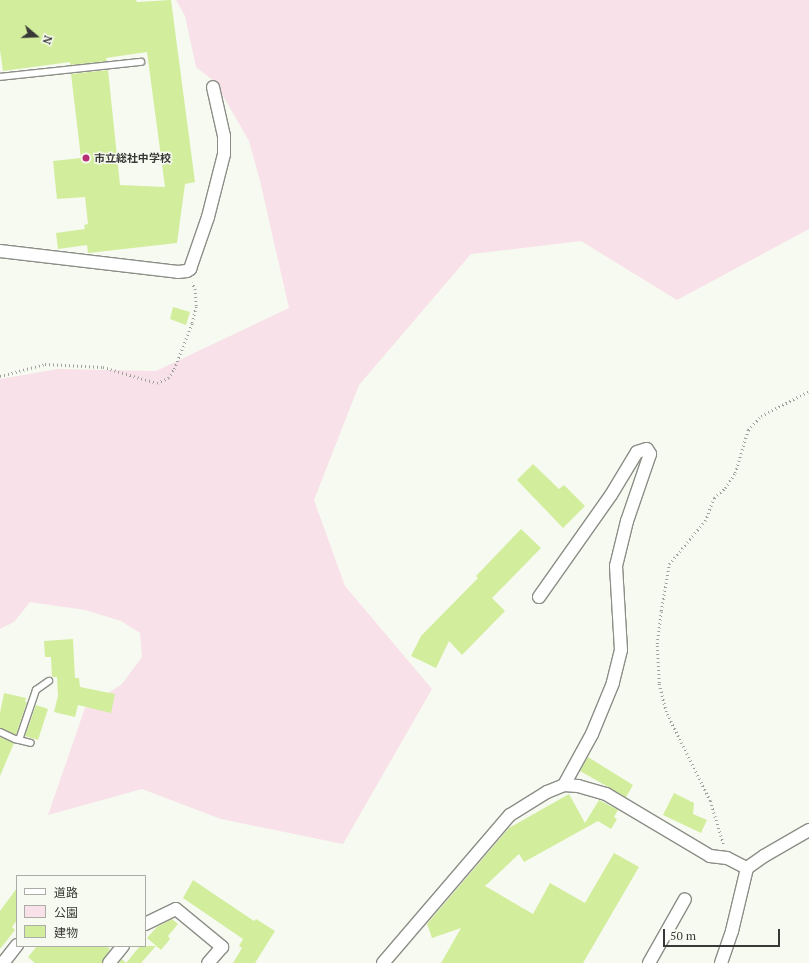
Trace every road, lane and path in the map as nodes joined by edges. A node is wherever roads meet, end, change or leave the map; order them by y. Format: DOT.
graph roads {
  1 [pos="141,62"];
  2 [pos="0,77"];
  3 [pos="213,87"];
  4 [pos="0,251"];
  5 [pos="187,271"];
  6 [pos="0,376"];
  7 [pos="809,391"];
  8 [pos="539,597"];
  9 [pos="49,681"];
  10 [pos="0,732"];
  11 [pos="19,740"];
  12 [pos="31,743"];
  13 [pos="564,785"];
  14 [pos="809,830"];
  15 [pos="727,858"];
  16 [pos="747,868"];
  17 [pos="685,899"];
  18 [pos="146,924"];
  19 [pos="16,946"];
  20 [pos="122,947"];
  21 [pos="3,963"];
  22 [pos="109,963"];
  23 [pos="208,963"];
  24 [pos="383,963"];
  25 [pos="648,963"];
  26 [pos="721,963"];
  1 -- 2 [label="lane"];
  3 -- 5 [label="street"];
  4 -- 5 [label="street"];
  5 -- 6 [label="path"];
  7 -- 15 [label="path"];
  8 -- 13 [label="street"];
  9 -- 11 [label="lane"];
  10 -- 11 [label="lane"];
  11 -- 12 [label="lane"];
  13 -- 15 [label="street"];
  13 -- 24 [label="street"];
  14 -- 16 [label="street"];
  15 -- 16 [label="street"];
  16 -- 26 [label="street"];
  17 -- 25 [label="street"];
  18 -- 23 [label="street"];
  19 -- 21 [label="street"];
  20 -- 22 [label="street"];
}
